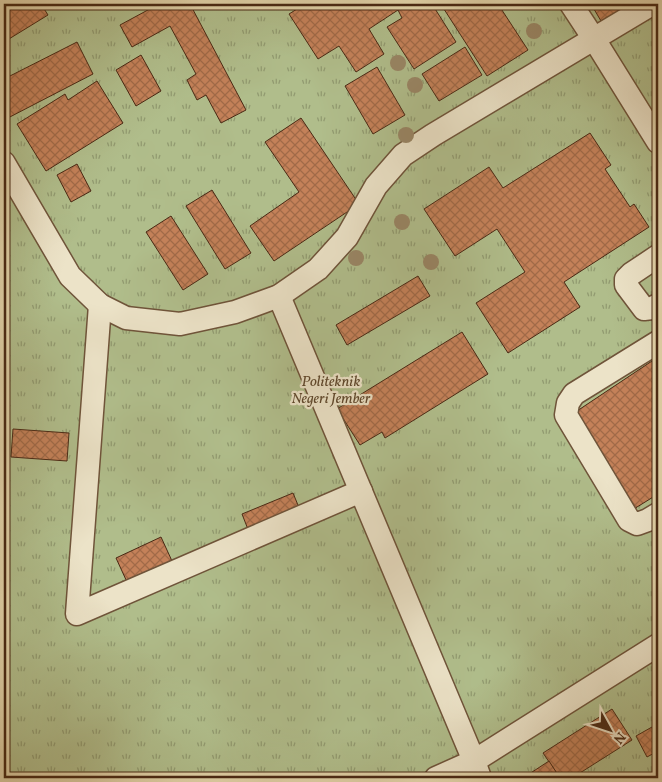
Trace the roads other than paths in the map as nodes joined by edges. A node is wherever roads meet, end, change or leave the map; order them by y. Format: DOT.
graph roads {
  1 [pos="571,4"];
  2 [pos="652,4"];
  3 [pos="594,39"];
  4 [pos="658,142"];
  5 [pos="4,163"];
  6 [pos="658,256"];
  7 [pos="279,296"];
  8 [pos="100,305"];
  9 [pos="658,305"];
  10 [pos="658,342"];
  11 [pos="361,491"];
  12 [pos="658,514"];
  13 [pos="658,645"];
  14 [pos="477,770"];
  15 [pos="436,778"];
  1 -- 3 [label="lane"];
  2 -- 3 [label="lane"];
  3 -- 4 [label="lane"];
  3 -- 7 [label="lane"];
  5 -- 8 [label="lane"];
  6 -- 9 [label="lane"];
  7 -- 8 [label="lane"];
  7 -- 11 [label="lane"];
  8 -- 11 [label="lane"];
  10 -- 12 [label="lane"];
  11 -- 14 [label="lane"];
  13 -- 14 [label="lane"];
  14 -- 15 [label="lane"];
}
